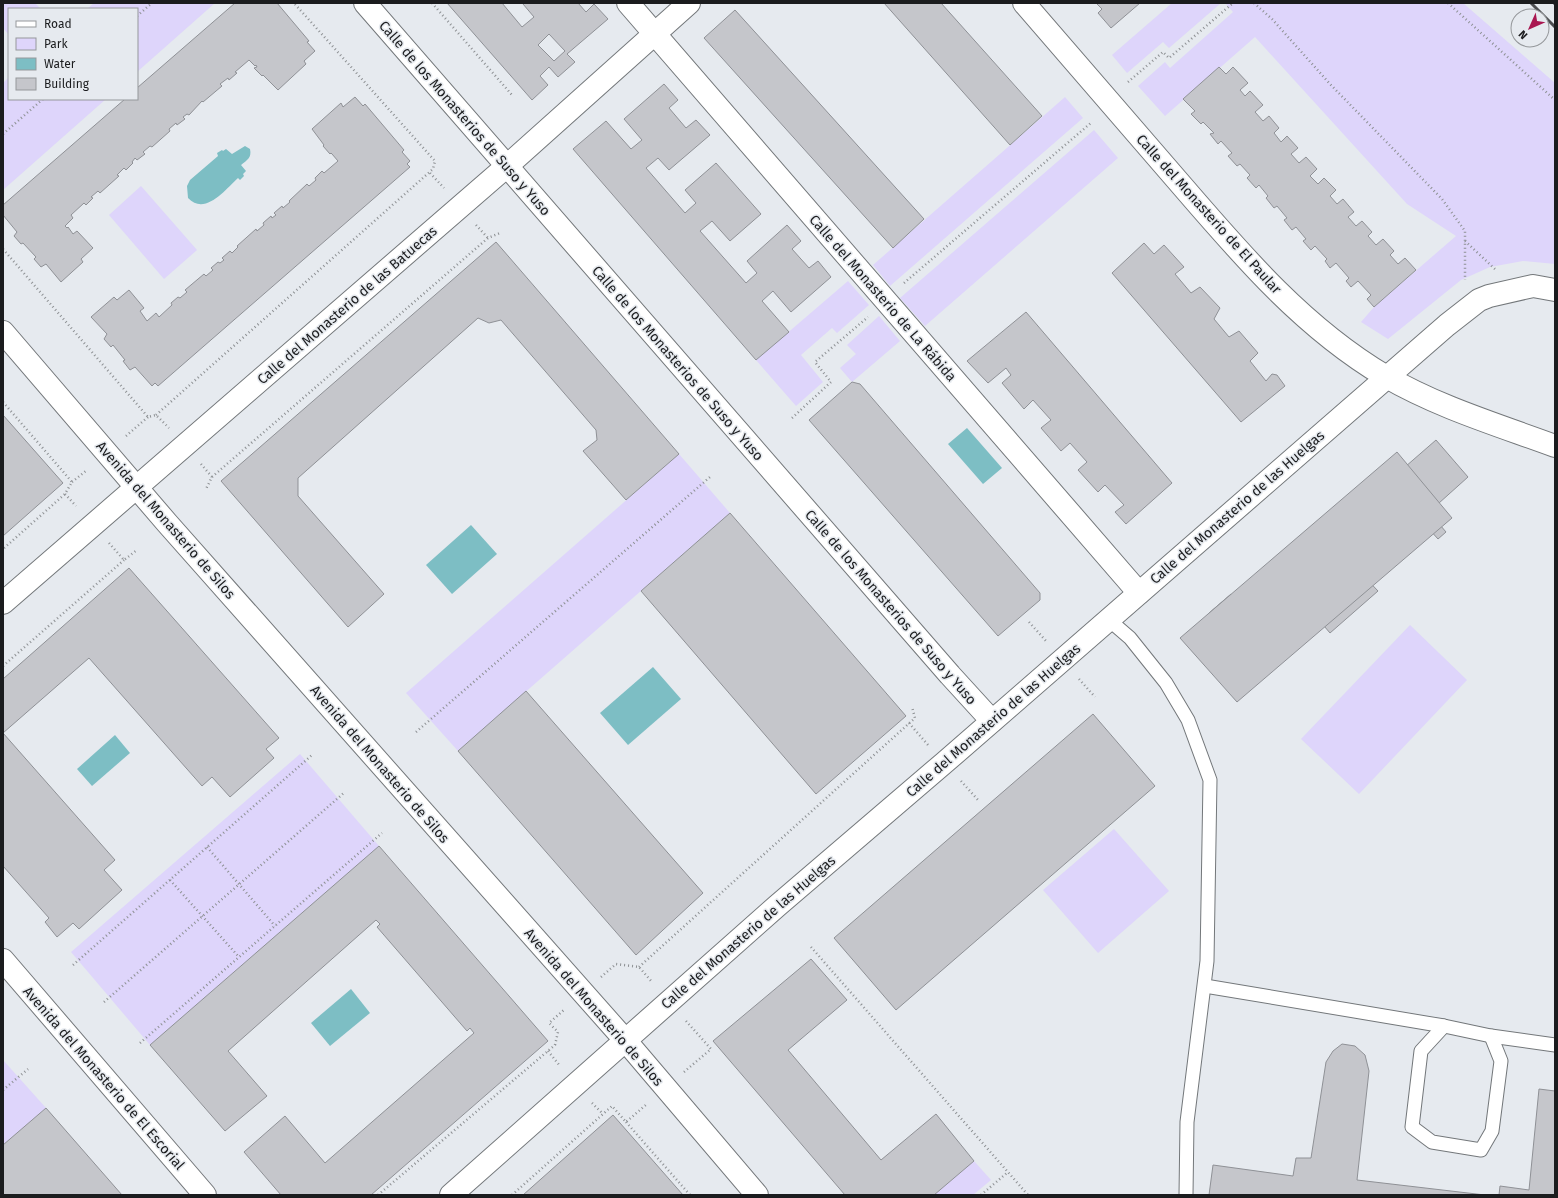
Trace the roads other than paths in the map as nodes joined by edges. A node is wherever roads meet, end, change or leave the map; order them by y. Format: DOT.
graph roads {
  1 [pos="365,3"];
  2 [pos="628,3"];
  3 [pos="689,3"];
  4 [pos="1024,3"];
  5 [pos="654,33"];
  6 [pos="507,166"];
  7 [pos="1555,290"];
  8 [pos="3,332"];
  9 [pos="1386,376"];
  10 [pos="1555,446"];
  11 [pos="136,487"];
  12 [pos="1139,593"];
  13 [pos="3,604"];
  14 [pos="1108,619"];
  15 [pos="992,721"];
  16 [pos="3,960"];
  17 [pos="1205,986"];
  18 [pos="1444,1026"];
  19 [pos="1491,1036"];
  20 [pos="625,1040"];
  21 [pos="1555,1045"];
  22 [pos="205,1195"];
  23 [pos="451,1195"];
  24 [pos="757,1195"];
  25 [pos="1186,1195"];
  1 -- 6 [label="street, Calle de los Monasterios de Suso y Yuso"];
  2 -- 5 [label="street, Calle del Monasterio de La Rábida"];
  3 -- 5 [label="street, Calle del Monasterio de las Batuecas"];
  4 -- 9 [label="street, Calle del Monasterio de El Paular"];
  5 -- 6 [label="street, Calle del Monasterio de las Batuecas"];
  5 -- 12 [label="street, Calle del Monasterio de La Rábida"];
  6 -- 11 [label="street, Calle del Monasterio de las Batuecas"];
  6 -- 15 [label="street, Calle de los Monasterios de Suso y Yuso"];
  7 -- 9 [label="street, Calle del Monasterio de las Huelgas"];
  8 -- 11 [label="street, Avenida del Monasterio de Silos"];
  9 -- 10 [label="street, Calle del Monasterio de El Paular"];
  9 -- 12 [label="street, Calle del Monasterio de las Huelgas"];
  11 -- 13 [label="street, Calle del Monasterio de las Batuecas"];
  11 -- 20 [label="street, Avenida del Monasterio de Silos"];
  12 -- 14 [label="street, Calle del Monasterio de las Huelgas"];
  14 -- 15 [label="street, Calle del Monasterio de las Huelgas"];
  14 -- 17 [label="lane"];
  15 -- 20 [label="street, Calle del Monasterio de las Huelgas"];
  16 -- 22 [label="street, Avenida del Monasterio de El Escorial"];
  17 -- 18 [label="lane"];
  17 -- 25 [label="lane"];
  18 -- 19 [label="lane"];
  18 -- 19 [label="lane"];
  19 -- 21 [label="lane"];
  20 -- 23 [label="street, Calle del Monasterio de las Huelgas"];
  20 -- 24 [label="street, Avenida del Monasterio de Silos"];
}
